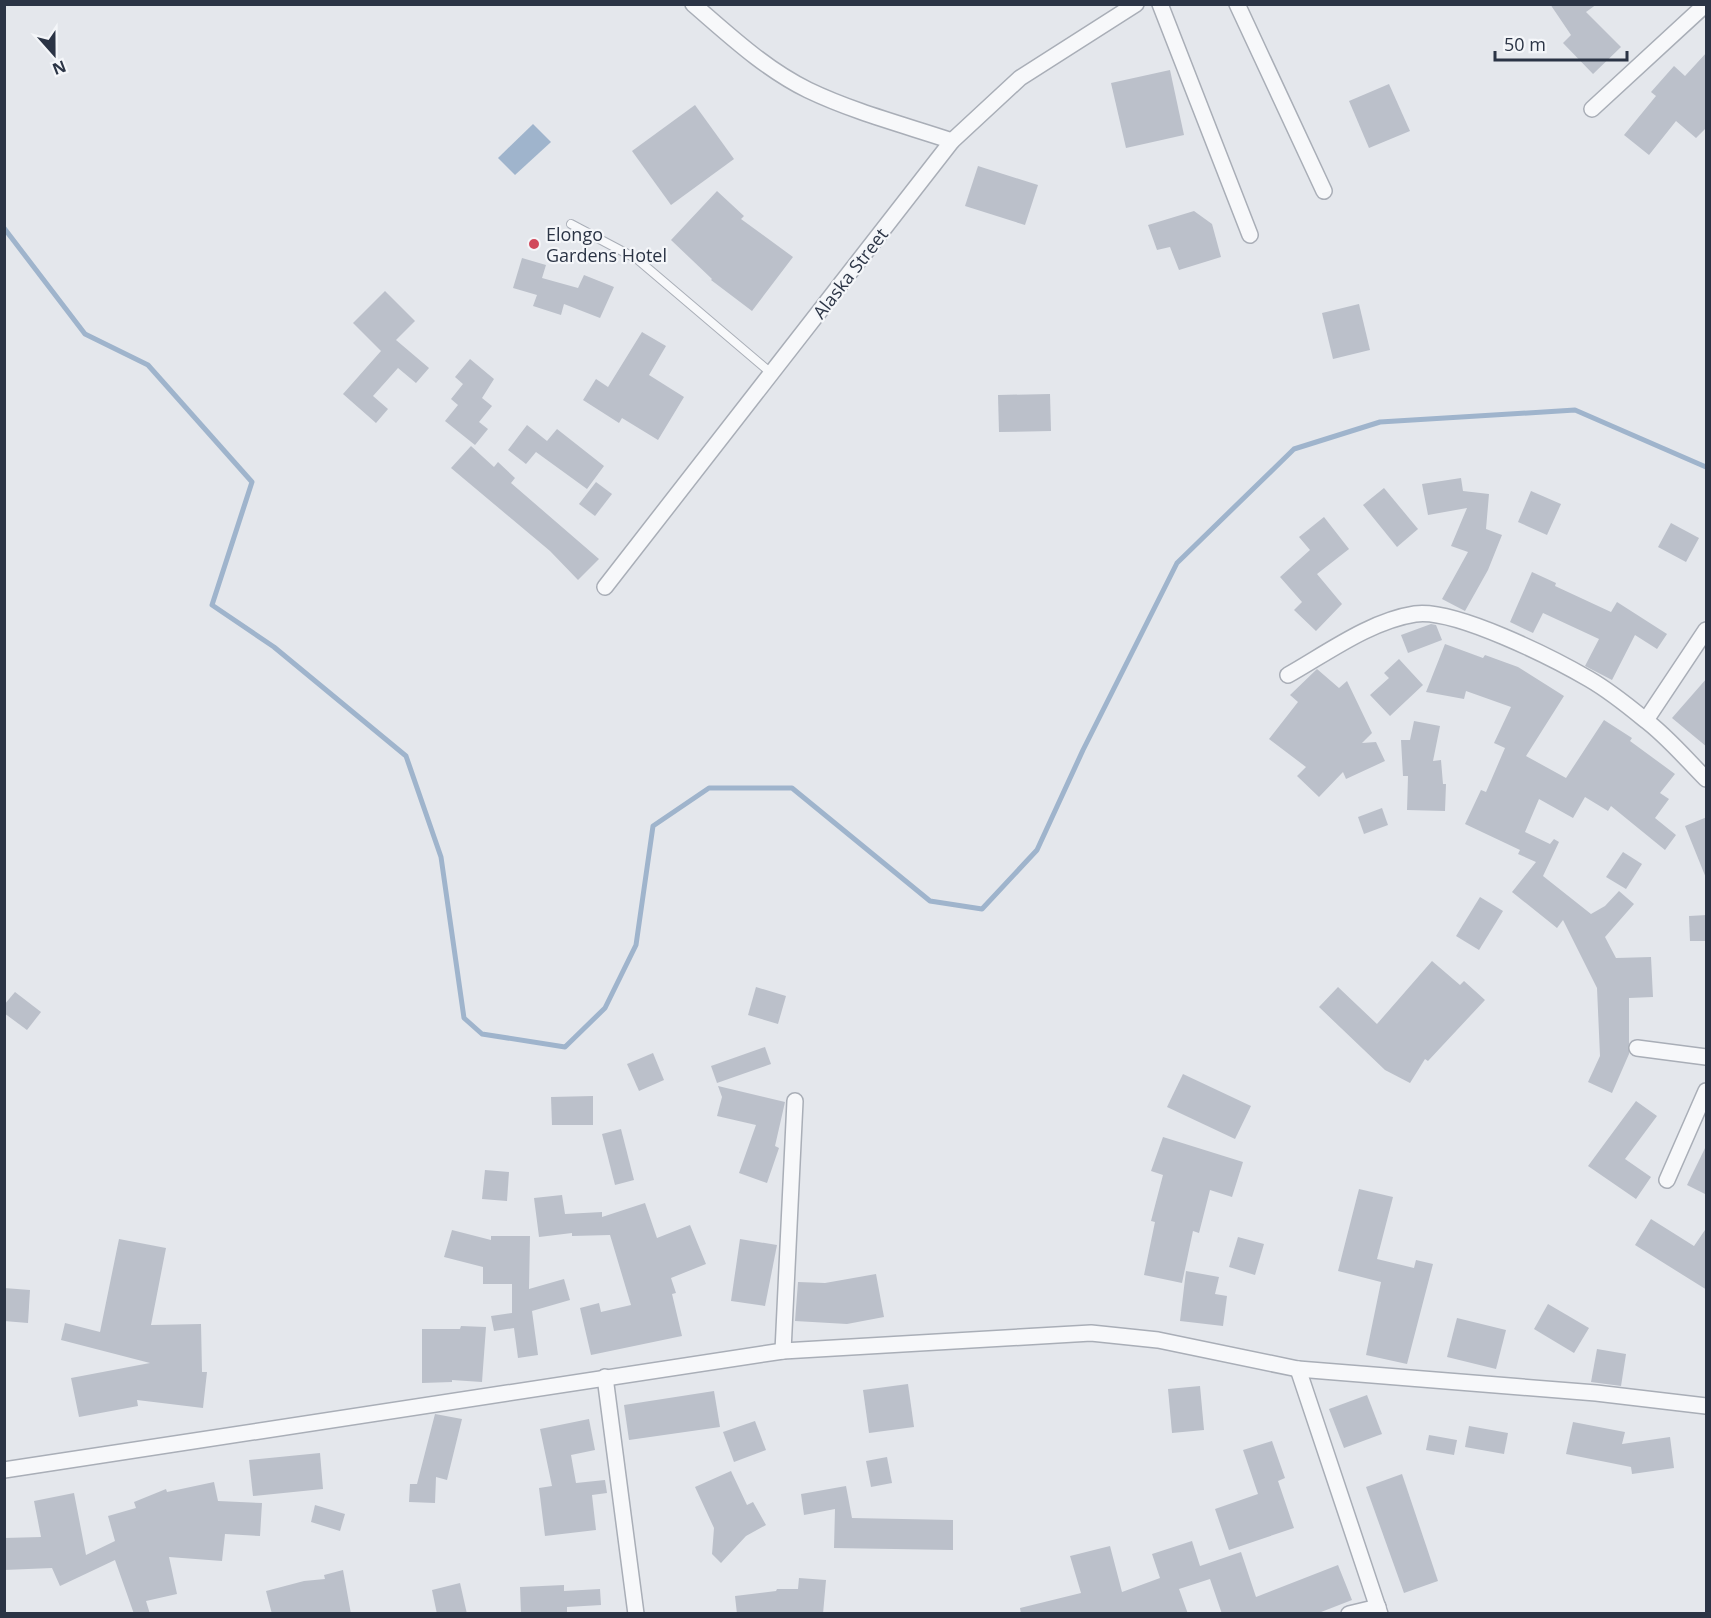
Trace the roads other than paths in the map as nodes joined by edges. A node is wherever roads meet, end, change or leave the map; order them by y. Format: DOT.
graph roads {
  1 [pos="693,4"];
  2 [pos="1136,4"];
  3 [pos="1160,4"];
  4 [pos="1237,4"];
  5 [pos="1706,4"];
  6 [pos="1592,109"];
  7 [pos="952,141"];
  8 [pos="1324,190"];
  9 [pos="571,224"];
  10 [pos="1250,235"];
  11 [pos="772,374"];
  12 [pos="605,587"];
  13 [pos="1707,630"];
  14 [pos="1288,675"];
  15 [pos="1646,720"];
  16 [pos="1707,779"];
  17 [pos="1637,1048"];
  18 [pos="1707,1057"];
  19 [pos="1707,1091"];
  20 [pos="795,1101"];
  21 [pos="1667,1180"];
  22 [pos="783,1351"];
  23 [pos="1298,1369"];
  24 [pos="605,1377"];
  25 [pos="1707,1406"];
  26 [pos="4,1470"];
  27 [pos="1379,1610"];
  28 [pos="636,1614"];
  29 [pos="1349,1614"];
  1 -- 7 [label="street"];
  2 -- 7 [label="street, Alaska Street"];
  3 -- 10 [label="street"];
  4 -- 8 [label="street"];
  5 -- 6 [label="street"];
  7 -- 11 [label="street, Alaska Street"];
  9 -- 11 [label="lane"];
  11 -- 12 [label="street, Alaska Street"];
  13 -- 15 [label="street"];
  14 -- 15 [label="street"];
  15 -- 16 [label="street"];
  17 -- 18 [label="street"];
  19 -- 21 [label="street"];
  20 -- 22 [label="street"];
  22 -- 23 [label="street"];
  22 -- 24 [label="street"];
  23 -- 25 [label="street"];
  23 -- 27 [label="street"];
  24 -- 26 [label="street"];
  24 -- 28 [label="street"];
  27 -- 29 [label="street"];
}
